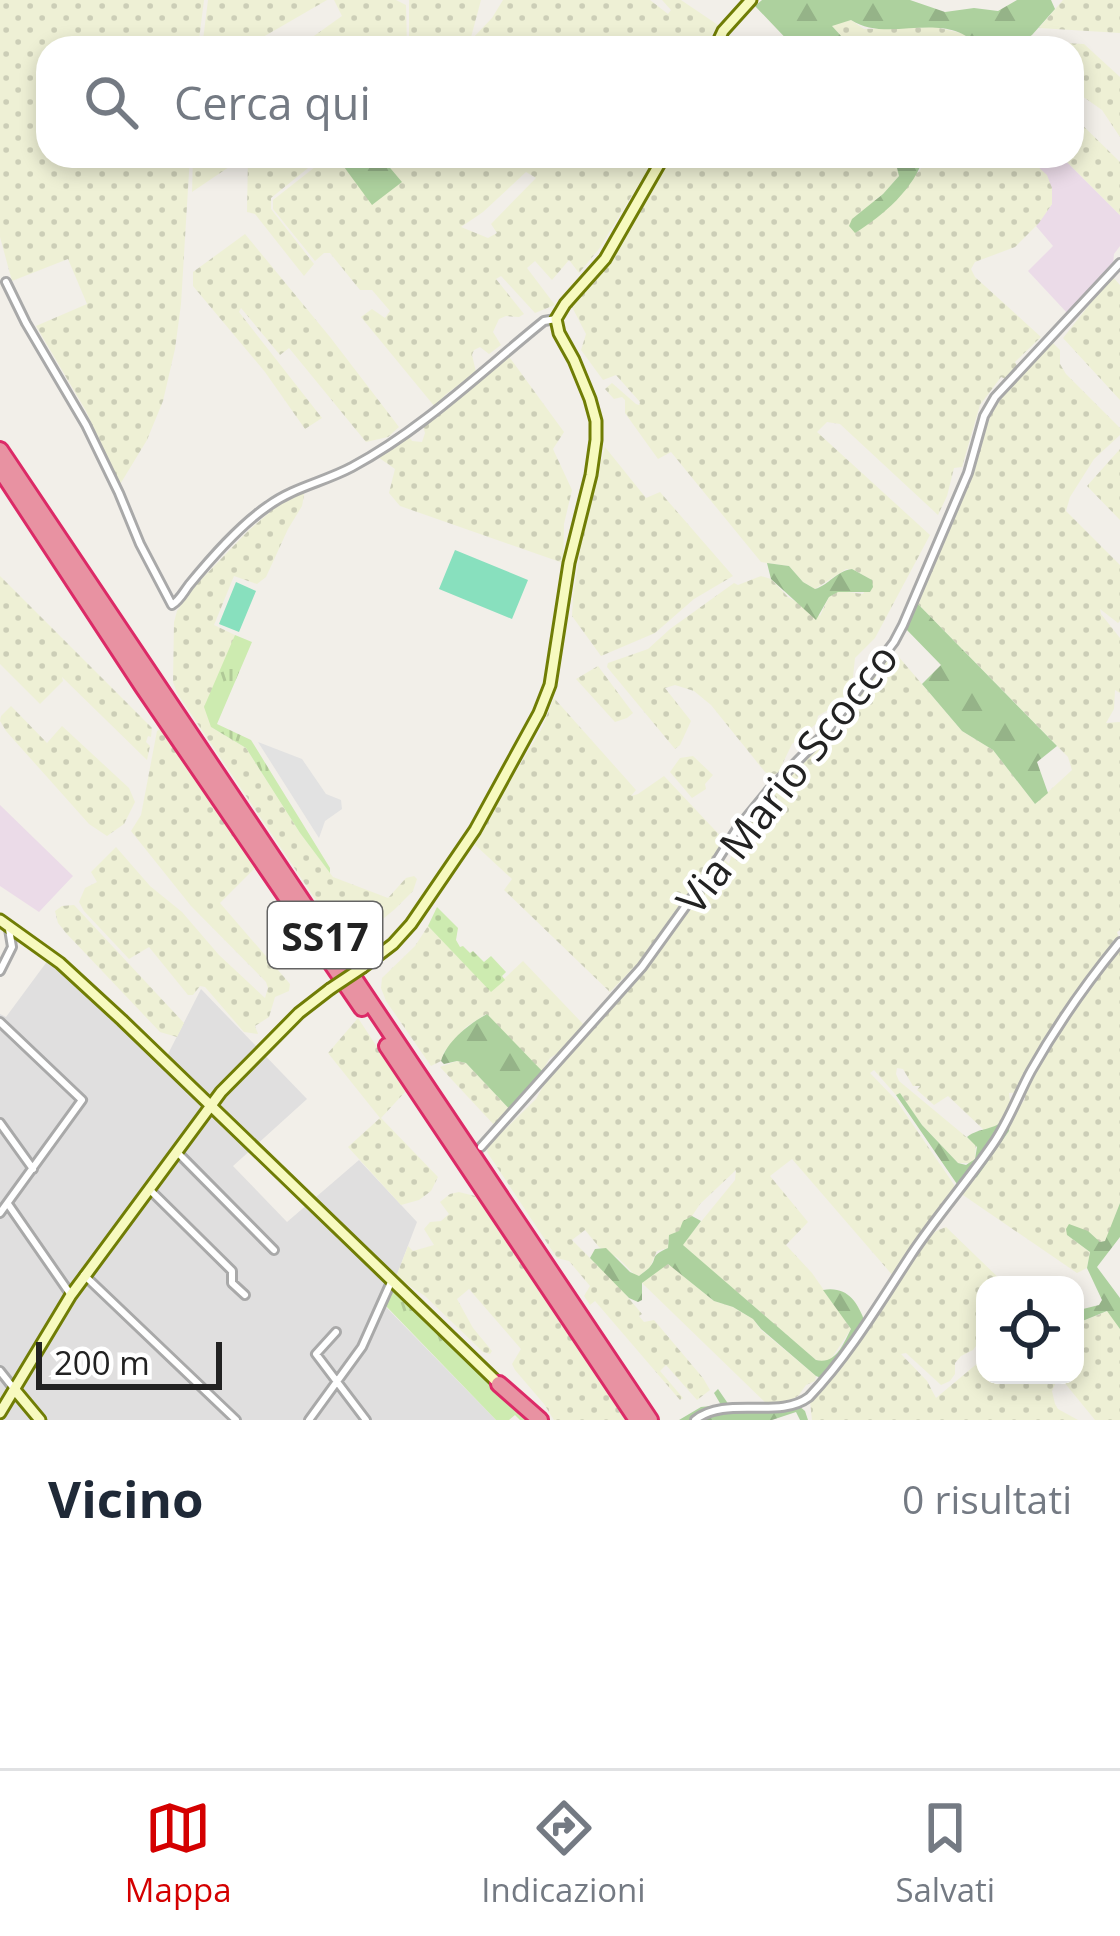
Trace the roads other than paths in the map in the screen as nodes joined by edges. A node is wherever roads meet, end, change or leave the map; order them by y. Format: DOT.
graph roads {
  1 [pos="751,0"];
  2 [pos="721,36"];
  3 [pos="657,168"];
  4 [pos="1120,263"];
  5 [pos="6,282"];
  6 [pos="556,319"];
  7 [pos="0,450"];
  8 [pos="0,469"];
  9 [pos="4,923"];
  10 [pos="1120,942"];
  11 [pos="0,971"];
  12 [pos="0,1022"];
  13 [pos="194,1090"];
  14 [pos="221,1092"];
  15 [pos="211,1106"];
  16 [pos="226,1122"];
  17 [pos="0,1123"];
  18 [pos="482,1147"];
  19 [pos="177,1152"];
  20 [pos="33,1169"];
  21 [pos="149,1189"];
  22 [pos="8,1202"];
  23 [pos="0,1213"];
  24 [pos="274,1250"];
  25 [pos="85,1276"];
  26 [pos="392,1280"];
  27 [pos="71,1294"];
  28 [pos="245,1295"];
  29 [pos="336,1332"];
  30 [pos="0,1371"];
  31 [pos="337,1384"];
  32 [pos="499,1384"];
  33 [pos="15,1390"];
  34 [pos="0,1413"];
  35 [pos="40,1420"];
  36 [pos="236,1420"];
  37 [pos="309,1420"];
  38 [pos="366,1420"];
  39 [pos="530,1420"];
  40 [pos="540,1420"];
  41 [pos="637,1420"];
  42 [pos="650,1420"];
  43 [pos="695,1420"];
  1 -- 2 [label="street"];
  3 -- 6 [label="street"];
  4 -- 18 [label="street, Via Mario Scocco"];
  5 -- 6 [label="street"];
  6 -- 14 [label="street, bridge"];
  7 -- 42 [label="highway, SS17"];
  8 -- 41 [label="highway, SS17"];
  9 -- 11 [label="street"];
  9 -- 13 [label="street"];
  10 -- 43 [label="street"];
  12 -- 20 [label="street"];
  13 -- 14 [label="street"];
  13 -- 15 [label="street"];
  14 -- 15 [label="street"];
  14 -- 16 [label="street"];
  15 -- 16 [label="street"];
  15 -- 19 [label="street"];
  16 -- 26 [label="street"];
  17 -- 20 [label="street"];
  19 -- 21 [label="street"];
  19 -- 24 [label="street"];
  20 -- 22 [label="street"];
  21 -- 25 [label="street"];
  21 -- 28 [label="street"];
  22 -- 23 [label="street"];
  22 -- 27 [label="street"];
  25 -- 27 [label="street"];
  25 -- 36 [label="street"];
  26 -- 31 [label="street"];
  26 -- 32 [label="street"];
  27 -- 33 [label="street"];
  29 -- 31 [label="street"];
  30 -- 33 [label="street"];
  31 -- 37 [label="street"];
  31 -- 38 [label="street"];
  32 -- 39 [label="highway"];
  32 -- 40 [label="highway"];
  33 -- 34 [label="street"];
  33 -- 35 [label="street"];
}
